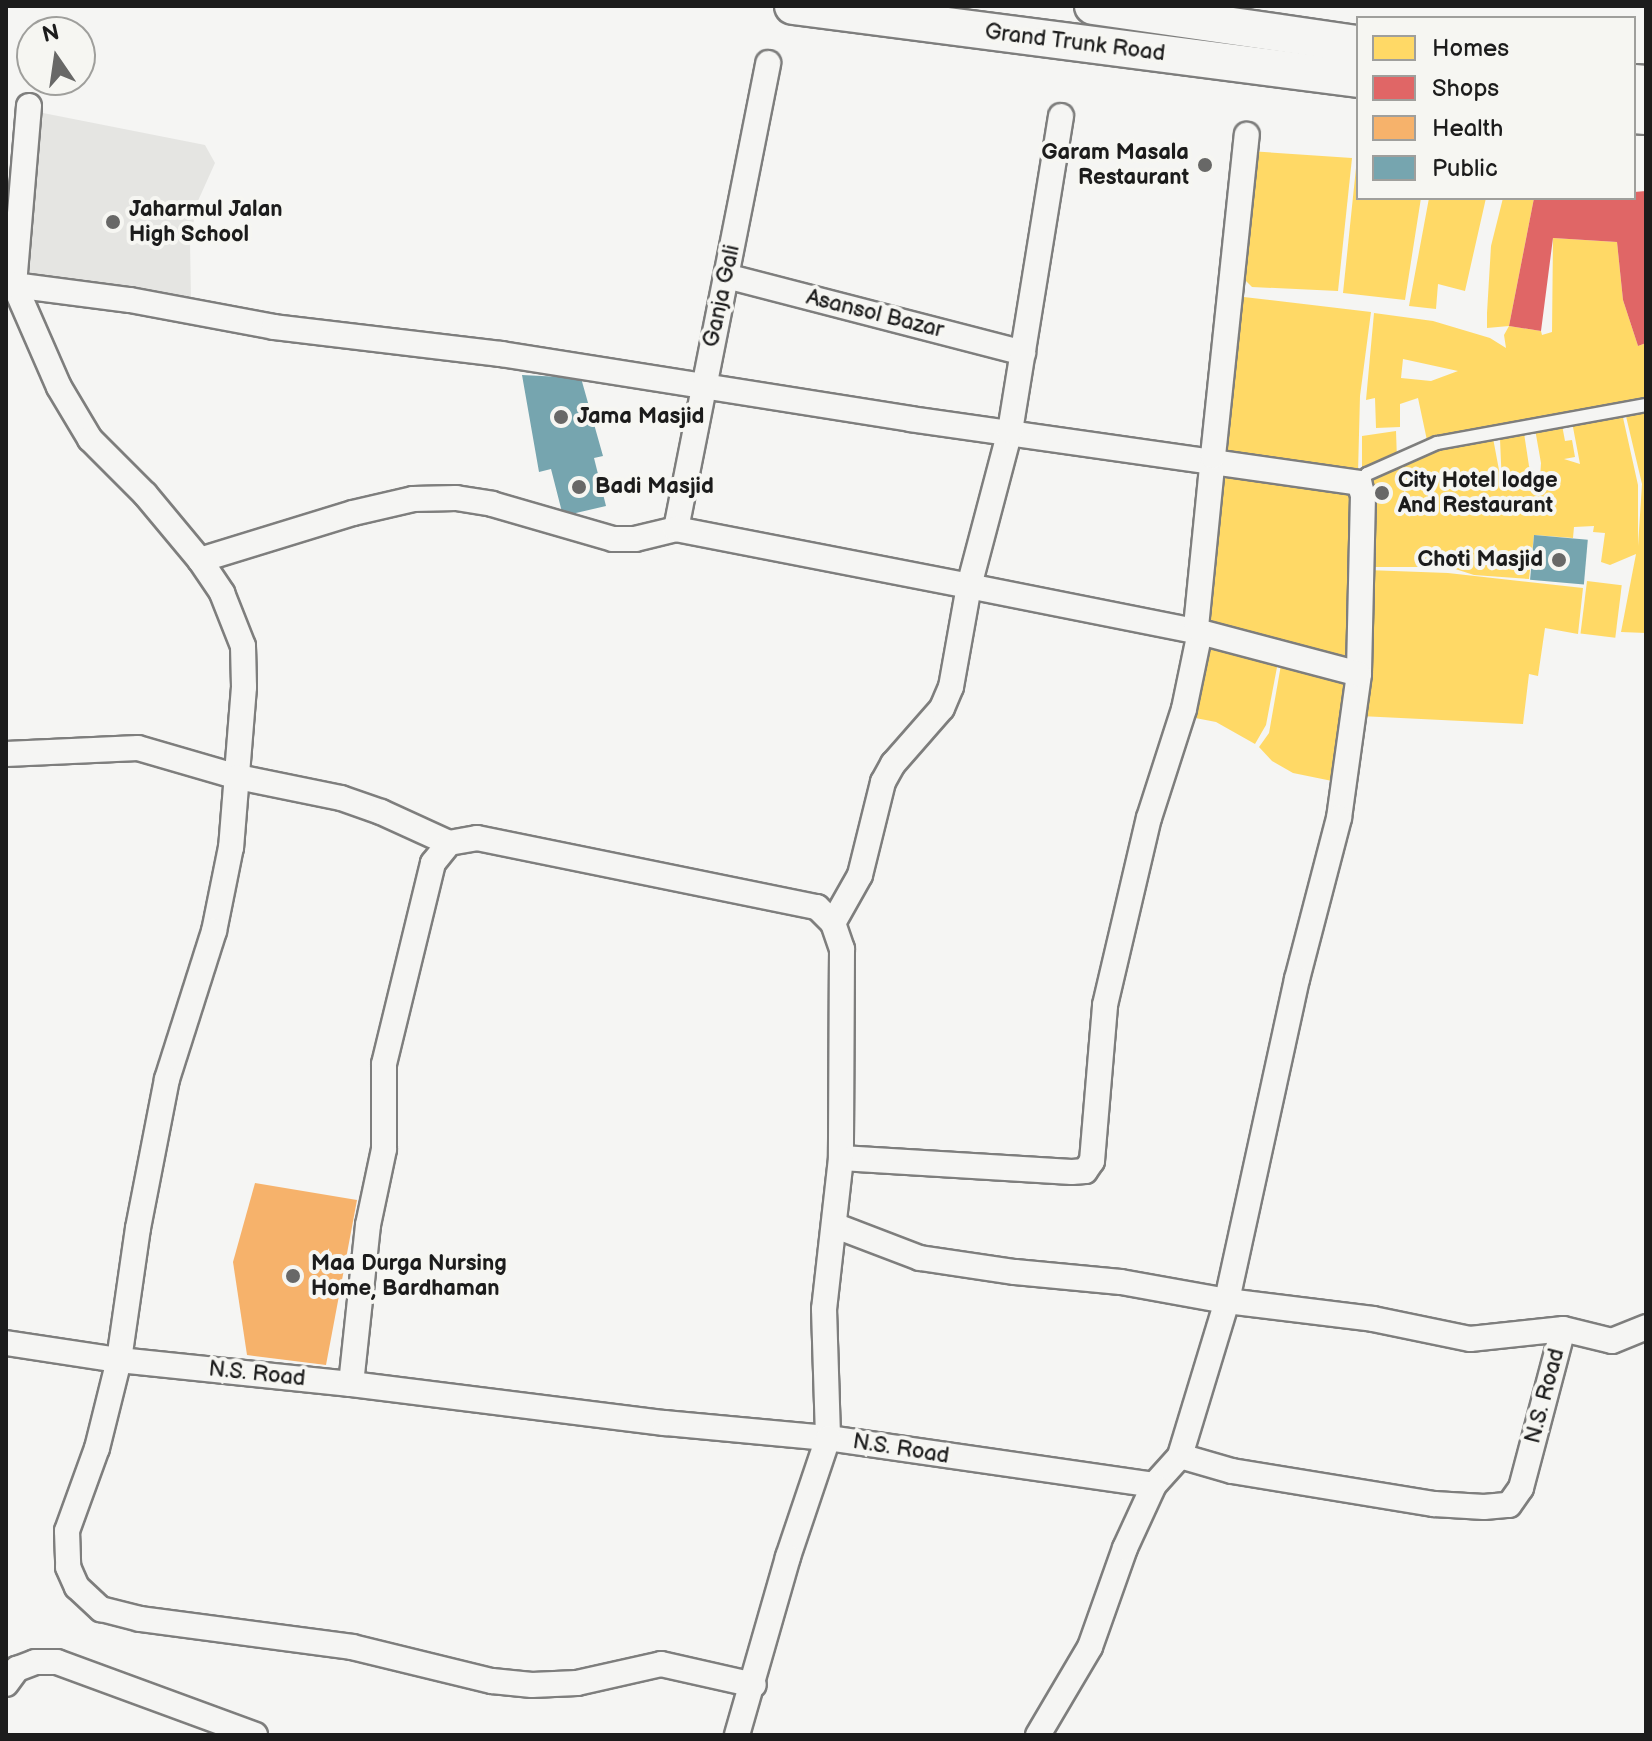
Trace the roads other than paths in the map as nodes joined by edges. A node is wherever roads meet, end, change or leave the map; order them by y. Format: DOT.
graph roads {
  1 [pos="793,6"];
  2 [pos="1093,6"];
  3 [pos="1356,44"];
  4 [pos="768,63"];
  5 [pos="1356,79"];
  6 [pos="29,106"];
  7 [pos="1061,116"];
  8 [pos="1247,135"];
  9 [pos="726,276"];
  10 [pos="10,284"];
  11 [pos="1023,353"];
  12 [pos="703,384"];
  13 [pos="1646,405"];
  14 [pos="1010,431"];
  15 [pos="1215,462"];
  16 [pos="1359,483"];
  17 [pos="676,529"];
  18 [pos="200,560"];
  19 [pos="969,586"];
  20 [pos="1200,632"];
  21 [pos="1359,674"];
  22 [pos="6,754"];
  23 [pos="238,777"];
  24 [pos="449,843"];
  25 [pos="833,923"];
  26 [pos="841,1158"];
  27 [pos="836,1226"];
  28 [pos="1227,1301"];
  29 [pos="1646,1327"];
  30 [pos="1563,1329"];
  31 [pos="6,1343"];
  32 [pos="119,1360"];
  33 [pos="351,1384"];
  34 [pos="828,1438"];
  35 [pos="1180,1456"];
  36 [pos="1154,1485"];
  37 [pos="6,1684"];
  38 [pos="754,1685"];
  39 [pos="255,1735"];
  40 [pos="737,1735"];
  41 [pos="1038,1735"];
  1 -- 5 [label="main road, Grand Trunk Road"];
  2 -- 3 [label="main road"];
  4 -- 9 [label="street, Ganja Gali"];
  6 -- 10 [label="street"];
  7 -- 11 [label="street"];
  8 -- 15 [label="street"];
  9 -- 11 [label="street, Asansol Bazar"];
  9 -- 12 [label="street, Ganja Gali"];
  10 -- 12 [label="street"];
  10 -- 18 [label="street"];
  11 -- 14 [label="street"];
  12 -- 14 [label="street"];
  12 -- 17 [label="street, Ganja Gali"];
  13 -- 16 [label="lane"];
  14 -- 15 [label="street"];
  14 -- 19 [label="street"];
  15 -- 16 [label="street"];
  15 -- 20 [label="street"];
  16 -- 21 [label="street"];
  17 -- 18 [label="street"];
  17 -- 19 [label="street"];
  18 -- 23 [label="street"];
  19 -- 20 [label="street"];
  19 -- 25 [label="street"];
  20 -- 21 [label="street"];
  20 -- 26 [label="street"];
  21 -- 28 [label="street"];
  22 -- 23 [label="street"];
  23 -- 24 [label="street"];
  23 -- 32 [label="street"];
  24 -- 25 [label="street"];
  24 -- 33 [label="street"];
  25 -- 26 [label="street"];
  26 -- 27 [label="street"];
  27 -- 28 [label="street"];
  27 -- 34 [label="street"];
  28 -- 30 [label="street"];
  28 -- 35 [label="street"];
  29 -- 30 [label="street, N.S. Road"];
  30 -- 35 [label="street, N.S. Road"];
  31 -- 32 [label="street, N.S. Road"];
  32 -- 33 [label="street, N.S. Road"];
  32 -- 38 [label="street"];
  33 -- 34 [label="street, N.S. Road"];
  34 -- 36 [label="street, N.S. Road"];
  34 -- 38 [label="street"];
  35 -- 36 [label="street"];
  36 -- 41 [label="street"];
  37 -- 39 [label="street"];
  38 -- 40 [label="street"];
}
